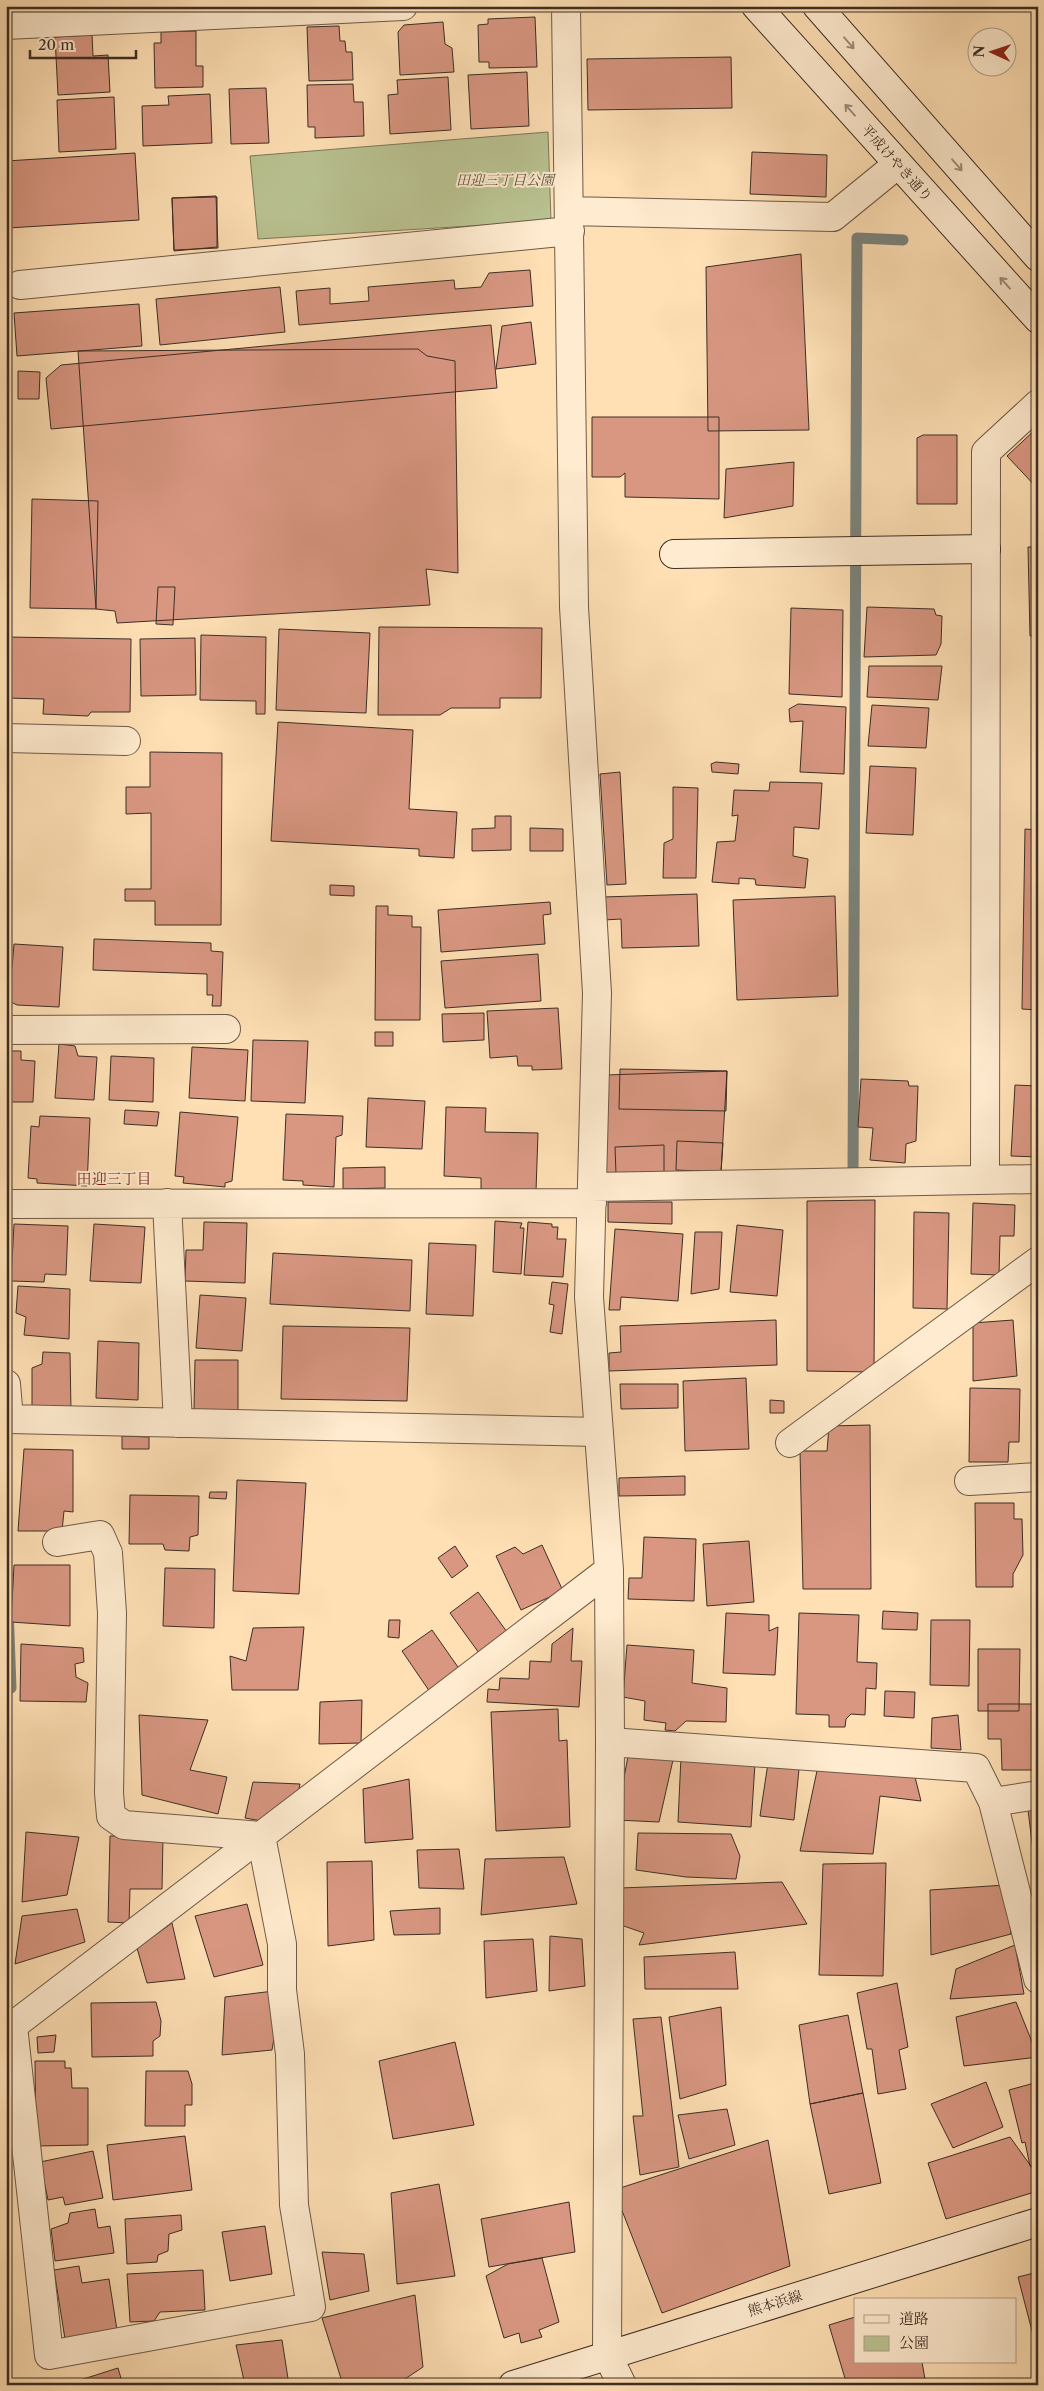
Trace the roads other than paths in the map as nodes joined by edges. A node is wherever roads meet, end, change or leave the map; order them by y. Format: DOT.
graph roads {
  1 [pos="403,6"];
  2 [pos="566,6"];
  3 [pos="756,6"];
  4 [pos="817,6"];
  5 [pos="6,25"];
  6 [pos="898,164"];
  7 [pos="570,222"];
  8 [pos="1038,257"];
  9 [pos="20,284"];
  10 [pos="1038,319"];
  11 [pos="1038,404"];
  12 [pos="986,549"];
  13 [pos="674,554"];
  14 [pos="6,738"];
  15 [pos="126,741"];
  16 [pos="226,1029"];
  17 [pos="6,1030"];
  18 [pos="985,1179"];
  19 [pos="1038,1180"];
  20 [pos="592,1195"];
  21 [pos="167,1203"];
  22 [pos="6,1204"];
  23 [pos="1038,1261"];
  24 [pos="6,1384"];
  25 [pos="178,1423"];
  26 [pos="599,1432"];
  27 [pos="790,1443"];
  28 [pos="1038,1477"];
  29 [pos="969,1481"];
  30 [pos="57,1542"];
  31 [pos="609,1570"];
  32 [pos="610,1742"];
  33 [pos="1038,1795"];
  34 [pos="993,1802"];
  35 [pos="261,1836"];
  36 [pos="1038,1979"];
  37 [pos="10,2028"];
  38 [pos="1038,2222"];
  39 [pos="607,2354"];
  40 [pos="513,2385"];
  41 [pos="622,2385"];
  1 -- 5 [label="street"];
  2 -- 7 [label="street"];
  6 -- 3 [label="street, 平成けやき通り, one-way"];
  4 -- 8 [label="street, one-way"];
  6 -- 7 [label="street"];
  10 -- 6 [label="street, 平成けやき通り, one-way"];
  7 -- 9 [label="street"];
  7 -- 20 [label="street"];
  11 -- 12 [label="street"];
  12 -- 13 [label="street"];
  12 -- 18 [label="street"];
  14 -- 15 [label="street"];
  16 -- 17 [label="street"];
  18 -- 19 [label="street"];
  18 -- 20 [label="street"];
  20 -- 21 [label="street"];
  20 -- 26 [label="street"];
  21 -- 22 [label="street"];
  21 -- 25 [label="street"];
  23 -- 27 [label="street"];
  24 -- 25 [label="street"];
  25 -- 26 [label="street"];
  26 -- 31 [label="street"];
  28 -- 29 [label="street"];
  30 -- 35 [label="street"];
  31 -- 32 [label="street"];
  31 -- 35 [label="street"];
  32 -- 34 [label="street"];
  32 -- 39 [label="street"];
  33 -- 34 [label="street"];
  34 -- 36 [label="street"];
  35 -- 37 [label="street"];
  35 -- 37 [label="street"];
  38 -- 39 [label="street, 熊本浜線"];
  39 -- 40 [label="street, 熊本浜線"];
  39 -- 41 [label="street"];
}
